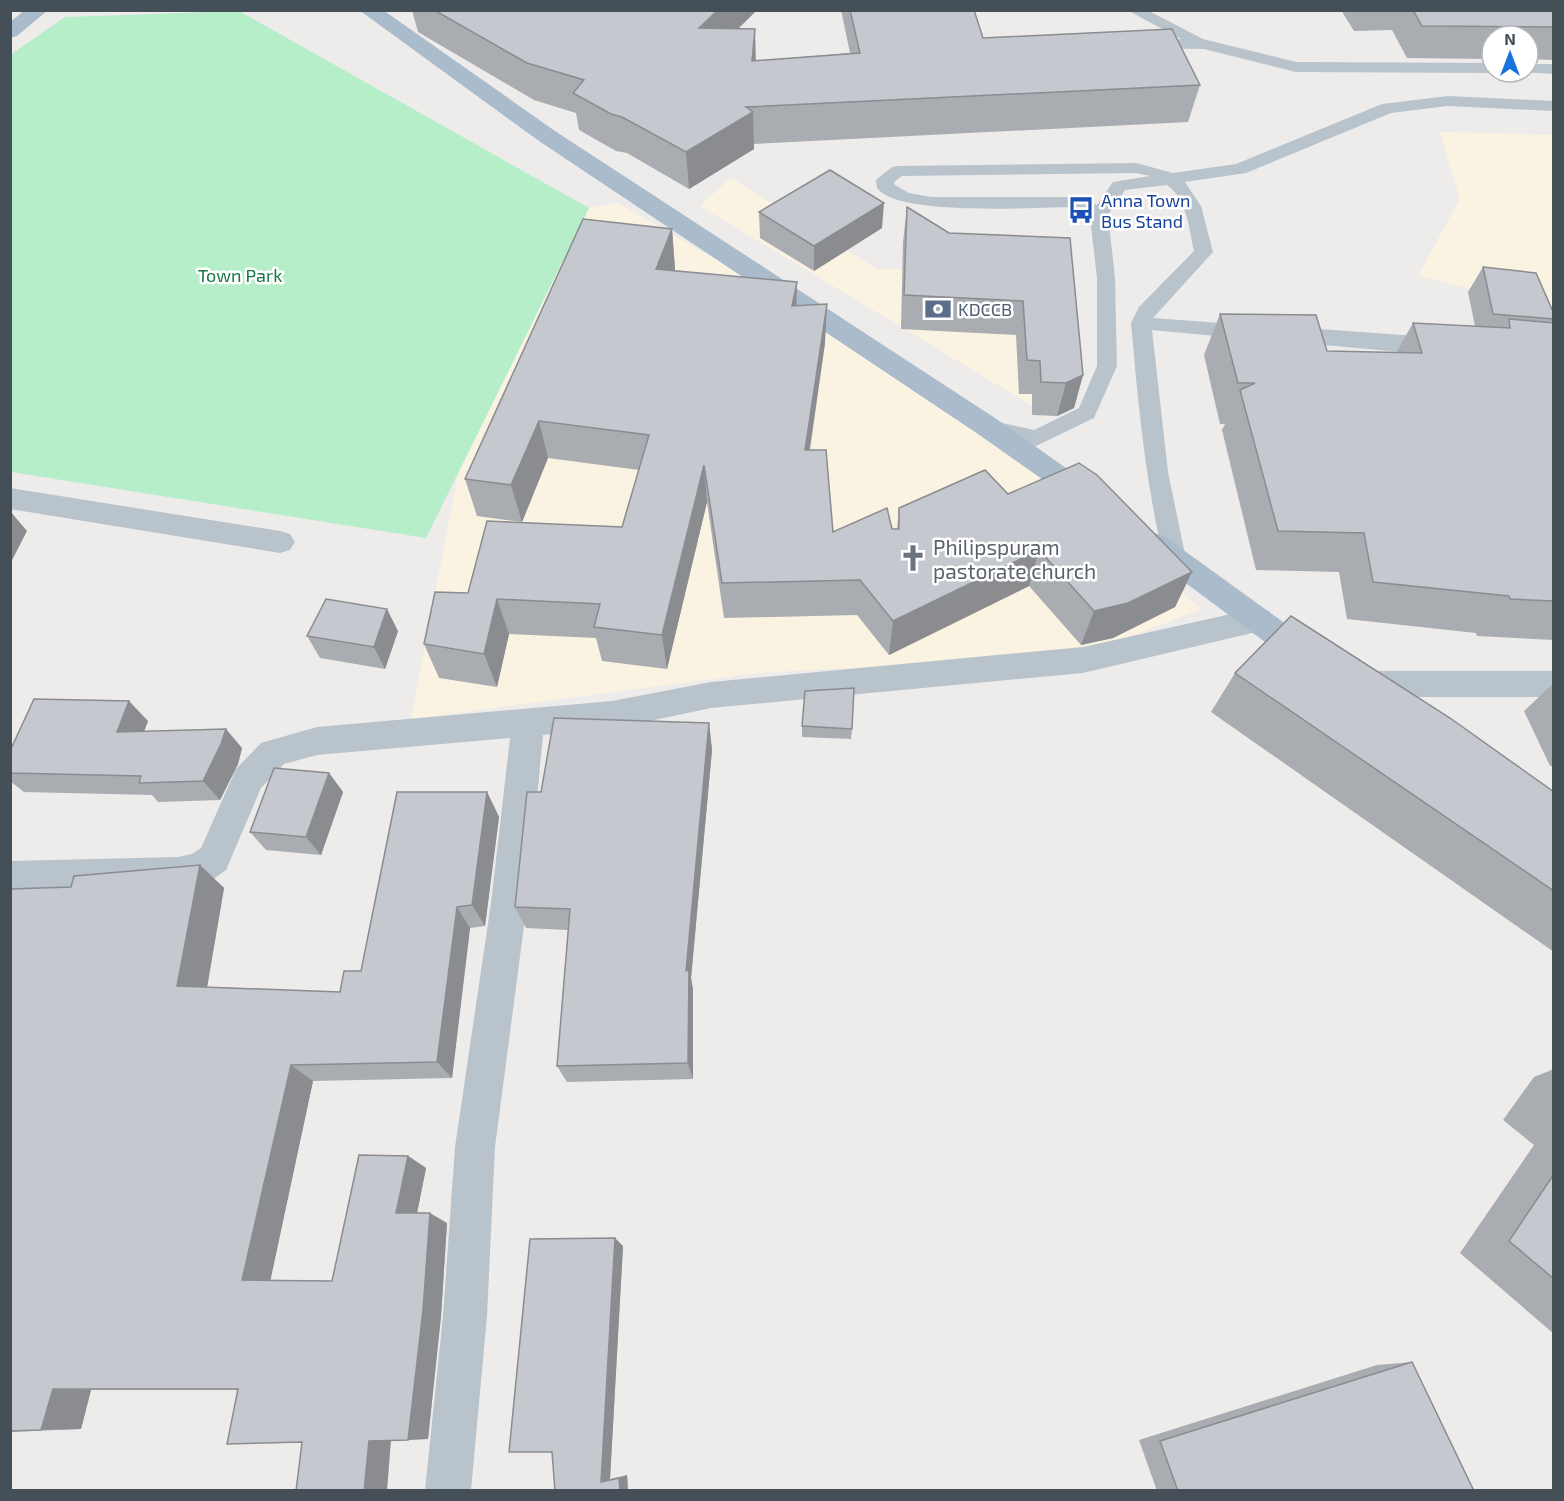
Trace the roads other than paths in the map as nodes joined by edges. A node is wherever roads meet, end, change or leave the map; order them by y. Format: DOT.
graph roads {
  1 [pos="39,10"];
  2 [pos="369,10"];
  3 [pos="1134,10"];
  4 [pos="10,32"];
  5 [pos="1132,43"];
  6 [pos="1204,44"];
  7 [pos="1480,68"];
  8 [pos="1554,106"];
  9 [pos="1172,178"];
  10 [pos="1099,215"];
  11 [pos="1141,323"];
  12 [pos="1278,334"];
  13 [pos="1473,350"];
  14 [pos="988,428"];
  15 [pos="10,498"];
  16 [pos="1110,513"];
  17 [pos="1138,533"];
  18 [pos="280,542"];
  19 [pos="1175,559"];
  20 [pos="1258,620"];
  21 [pos="1346,684"];
  22 [pos="1554,684"];
  23 [pos="1384,711"];
  24 [pos="528,723"];
  25 [pos="10,877"];
  26 [pos="448,1491"];
  1 -- 4 [label="main road"];
  2 -- 14 [label="main road"];
  3 -- 6 [label="lane"];
  5 -- 6 [label="lane"];
  6 -- 7 [label="lane"];
  8 -- 9 [label="lane"];
  9 -- 10 [label="lane"];
  9 -- 10 [label="lane"];
  9 -- 11 [label="lane"];
  10 -- 14 [label="lane"];
  11 -- 12 [label="lane"];
  11 -- 19 [label="lane"];
  12 -- 13 [label="street"];
  14 -- 16 [label="main road"];
  15 -- 18 [label="street"];
  17 -- 19 [label="main road"];
  19 -- 20 [label="main road"];
  20 -- 21 [label="main road"];
  20 -- 24 [label="street"];
  21 -- 22 [label="street"];
  21 -- 23 [label="main road"];
  24 -- 25 [label="street"];
  24 -- 26 [label="street"];
}
